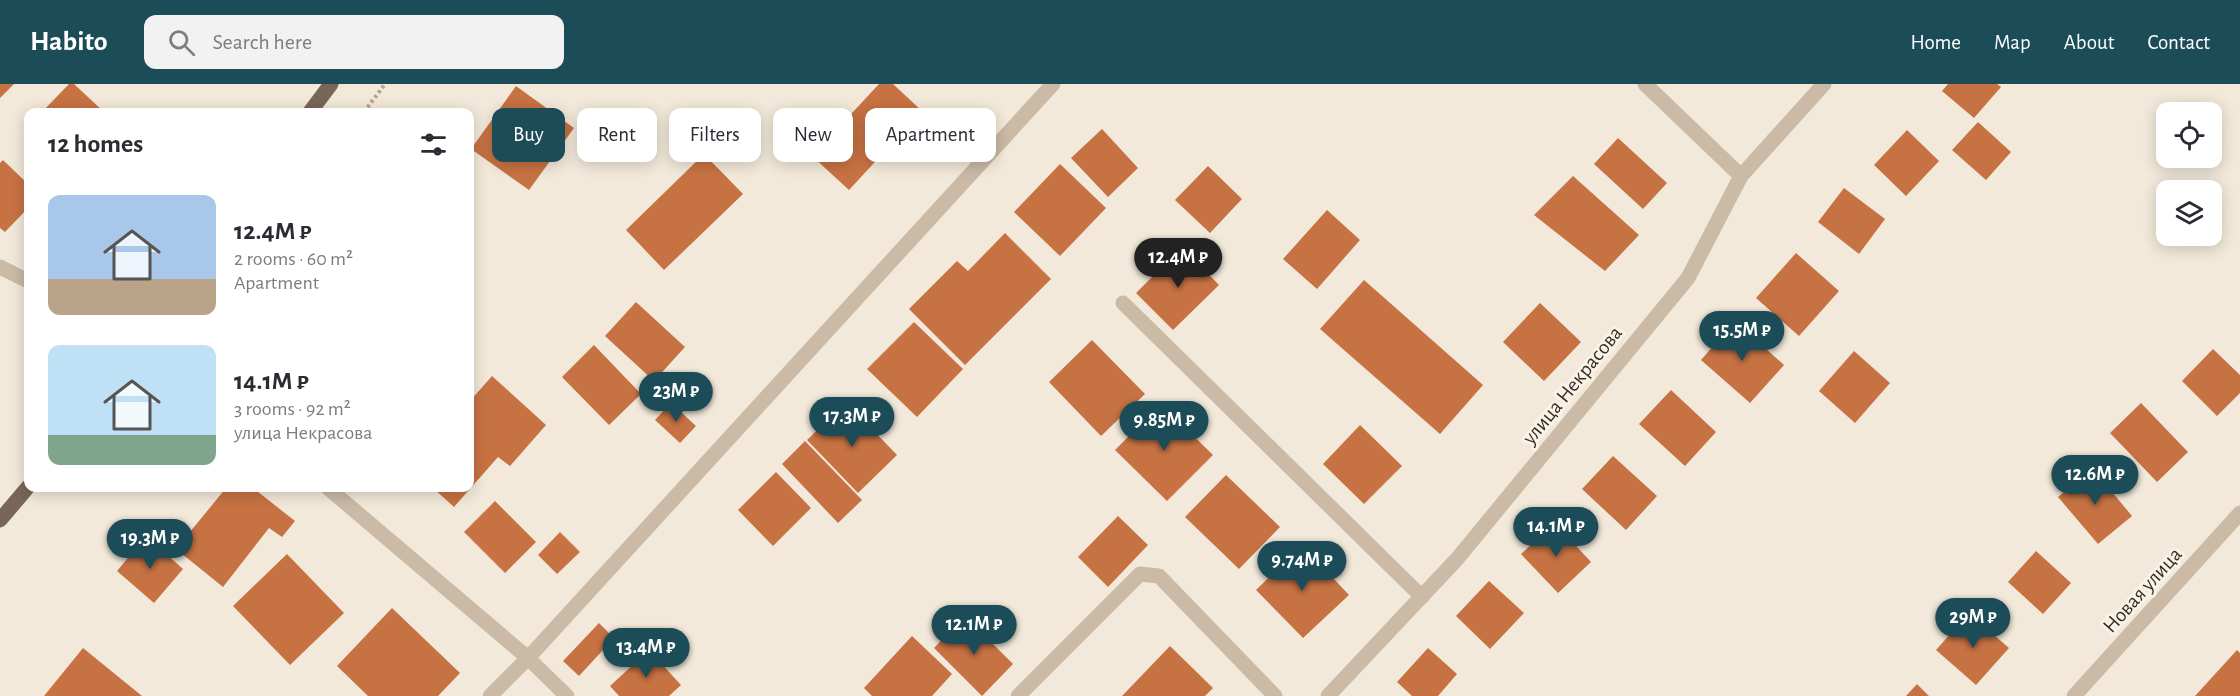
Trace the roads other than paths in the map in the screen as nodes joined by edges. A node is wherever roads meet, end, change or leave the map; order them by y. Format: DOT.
graph roads {
  1 [pos="331,84"];
  2 [pos="1053,84"];
  3 [pos="1645,84"];
  4 [pos="1824,84"];
  5 [pos="313,108"];
  6 [pos="1741,176"];
  7 [pos="0,267"];
  8 [pos="24,279"];
  9 [pos="1123,303"];
  10 [pos="24,492"];
  11 [pos="333,492"];
  12 [pos="2240,513"];
  13 [pos="0,520"];
  14 [pos="1422,597"];
  15 [pos="528,658"];
  16 [pos="490,696"];
  17 [pos="567,696"];
  18 [pos="1018,696"];
  19 [pos="1275,696"];
  20 [pos="1328,696"];
  21 [pos="2074,696"];
  1 -- 5 [label="main road"];
  2 -- 15 [label="street"];
  3 -- 6 [label="street"];
  4 -- 6 [label="street, улица Некрасова"];
  6 -- 14 [label="street, улица Некрасова"];
  7 -- 8 [label="street"];
  9 -- 14 [label="street"];
  10 -- 13 [label="main road"];
  11 -- 15 [label="street"];
  12 -- 21 [label="street, Новая улица"];
  14 -- 20 [label="street, улица Некрасова"];
  15 -- 16 [label="street"];
  15 -- 17 [label="street"];
  18 -- 19 [label="street"];
}
